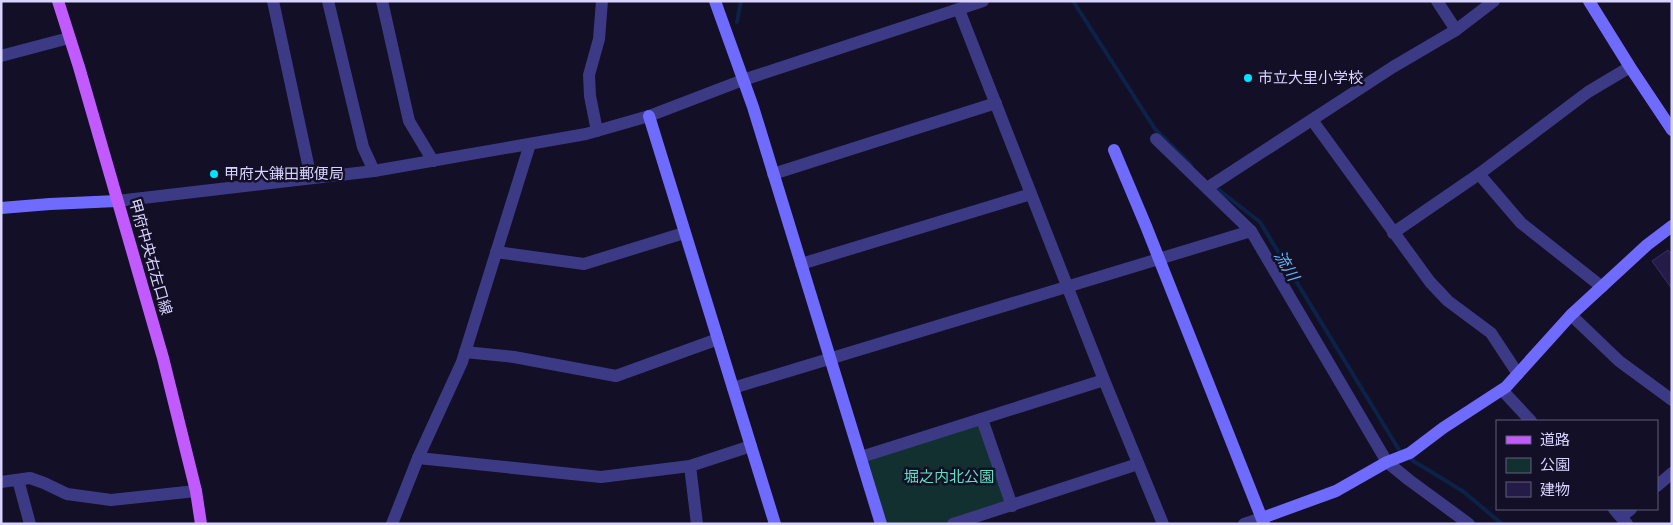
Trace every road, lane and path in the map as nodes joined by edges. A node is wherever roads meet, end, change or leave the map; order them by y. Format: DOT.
graph roads {
  1 [pos="58,1"];
  2 [pos="274,1"];
  3 [pos="328,1"];
  4 [pos="382,1"];
  5 [pos="602,1"];
  6 [pos="715,1"];
  7 [pos="983,1"];
  8 [pos="1437,1"];
  9 [pos="1494,1"];
  10 [pos="1589,1"];
  11 [pos="959,10"];
  12 [pos="1456,30"];
  13 [pos="69,38"];
  14 [pos="1,56"];
  15 [pos="1630,67"];
  16 [pos="743,80"];
  17 [pos="996,103"];
  18 [pos="648,116"];
  19 [pos="1312,120"];
  20 [pos="1672,130"];
  21 [pos="597,131"];
  22 [pos="1156,139"];
  23 [pos="530,144"];
  24 [pos="1114,150"];
  25 [pos="433,161"];
  26 [pos="374,170"];
  27 [pos="773,174"];
  28 [pos="1479,174"];
  29 [pos="311,178"];
  30 [pos="1210,186"];
  31 [pos="1031,194"];
  32 [pos="117,201"];
  33 [pos="1,208"];
  34 [pos="1672,226"];
  35 [pos="1251,232"];
  36 [pos="1393,232"];
  37 [pos="684,233"];
  38 [pos="496,252"];
  39 [pos="1160,259"];
  40 [pos="801,264"];
  41 [pos="1068,287"];
  42 [pos="1602,287"];
  43 [pos="1571,315"];
  44 [pos="718,339"];
  45 [pos="465,352"];
  46 [pos="830,358"];
  47 [pos="1518,374"];
  48 [pos="1104,380"];
  49 [pos="733,388"];
  50 [pos="1502,390"];
  51 [pos="1672,400"];
  52 [pos="982,419"];
  53 [pos="1530,420"];
  54 [pos="751,446"];
  55 [pos="861,457"];
  56 [pos="418,458"];
  57 [pos="1391,460"];
  58 [pos="1138,464"];
  59 [pos="690,466"];
  60 [pos="1672,472"];
  61 [pos="18,480"];
  62 [pos="1,482"];
  63 [pos="1658,485"];
  64 [pos="196,491"];
  65 [pos="1012,506"];
  66 [pos="1263,521"];
  67 [pos="30,524"];
  68 [pos="201,524"];
  69 [pos="392,524"];
  70 [pos="697,524"];
  71 [pos="775,524"];
  72 [pos="881,524"];
  73 [pos="953,524"];
  74 [pos="1162,524"];
  75 [pos="1244,524"];
  76 [pos="1469,524"];
  1 -- 13 [label="main road, 甲府中央右左口線"];
  2 -- 29 [label="street"];
  3 -- 26 [label="street"];
  4 -- 25 [label="street"];
  5 -- 21 [label="street"];
  6 -- 16 [label="street"];
  7 -- 11 [label="street"];
  8 -- 12 [label="street"];
  9 -- 12 [label="street"];
  10 -- 15 [label="street"];
  11 -- 16 [label="street"];
  11 -- 17 [label="street"];
  12 -- 19 [label="street"];
  13 -- 14 [label="street"];
  13 -- 32 [label="main road, 甲府中央右左口線"];
  15 -- 20 [label="street"];
  15 -- 28 [label="street"];
  16 -- 18 [label="street"];
  16 -- 27 [label="street"];
  17 -- 27 [label="street"];
  17 -- 31 [label="street"];
  18 -- 21 [label="street"];
  18 -- 37 [label="street"];
  19 -- 30 [label="street"];
  19 -- 36 [label="street"];
  21 -- 23 [label="street"];
  22 -- 30 [label="street"];
  23 -- 25 [label="street"];
  23 -- 38 [label="street"];
  24 -- 39 [label="street"];
  25 -- 26 [label="street"];
  26 -- 29 [label="street"];
  27 -- 40 [label="street"];
  28 -- 36 [label="street"];
  28 -- 42 [label="street"];
  29 -- 32 [label="street"];
  30 -- 35 [label="street"];
  31 -- 40 [label="street"];
  31 -- 41 [label="street"];
  32 -- 33 [label="street"];
  32 -- 64 [label="main road, 甲府中央右左口線"];
  34 -- 42 [label="street"];
  35 -- 39 [label="street"];
  35 -- 57 [label="street"];
  36 -- 47 [label="street"];
  37 -- 38 [label="street"];
  37 -- 44 [label="street"];
  38 -- 45 [label="street"];
  39 -- 41 [label="street"];
  39 -- 66 [label="street"];
  40 -- 46 [label="street"];
  41 -- 46 [label="street"];
  41 -- 48 [label="street"];
  42 -- 43 [label="street"];
  43 -- 47 [label="street"];
  43 -- 51 [label="street"];
  44 -- 45 [label="street"];
  44 -- 49 [label="street"];
  45 -- 56 [label="street"];
  46 -- 49 [label="street"];
  46 -- 55 [label="street"];
  47 -- 50 [label="street"];
  48 -- 52 [label="street"];
  48 -- 58 [label="street"];
  49 -- 54 [label="street"];
  50 -- 53 [label="street"];
  50 -- 57 [label="street"];
  52 -- 55 [label="street"];
  52 -- 65 [label="street"];
  54 -- 59 [label="street"];
  54 -- 71 [label="street"];
  55 -- 72 [label="street"];
  56 -- 59 [label="street"];
  56 -- 69 [label="street"];
  57 -- 66 [label="street"];
  57 -- 76 [label="street"];
  58 -- 65 [label="street"];
  58 -- 74 [label="street"];
  59 -- 70 [label="street"];
  60 -- 63 [label="street"];
  61 -- 62 [label="street"];
  61 -- 64 [label="street"];
  61 -- 67 [label="street"];
  64 -- 68 [label="main road, 甲府中央右左口線"];
  65 -- 73 [label="street"];
  66 -- 75 [label="street"];
}
